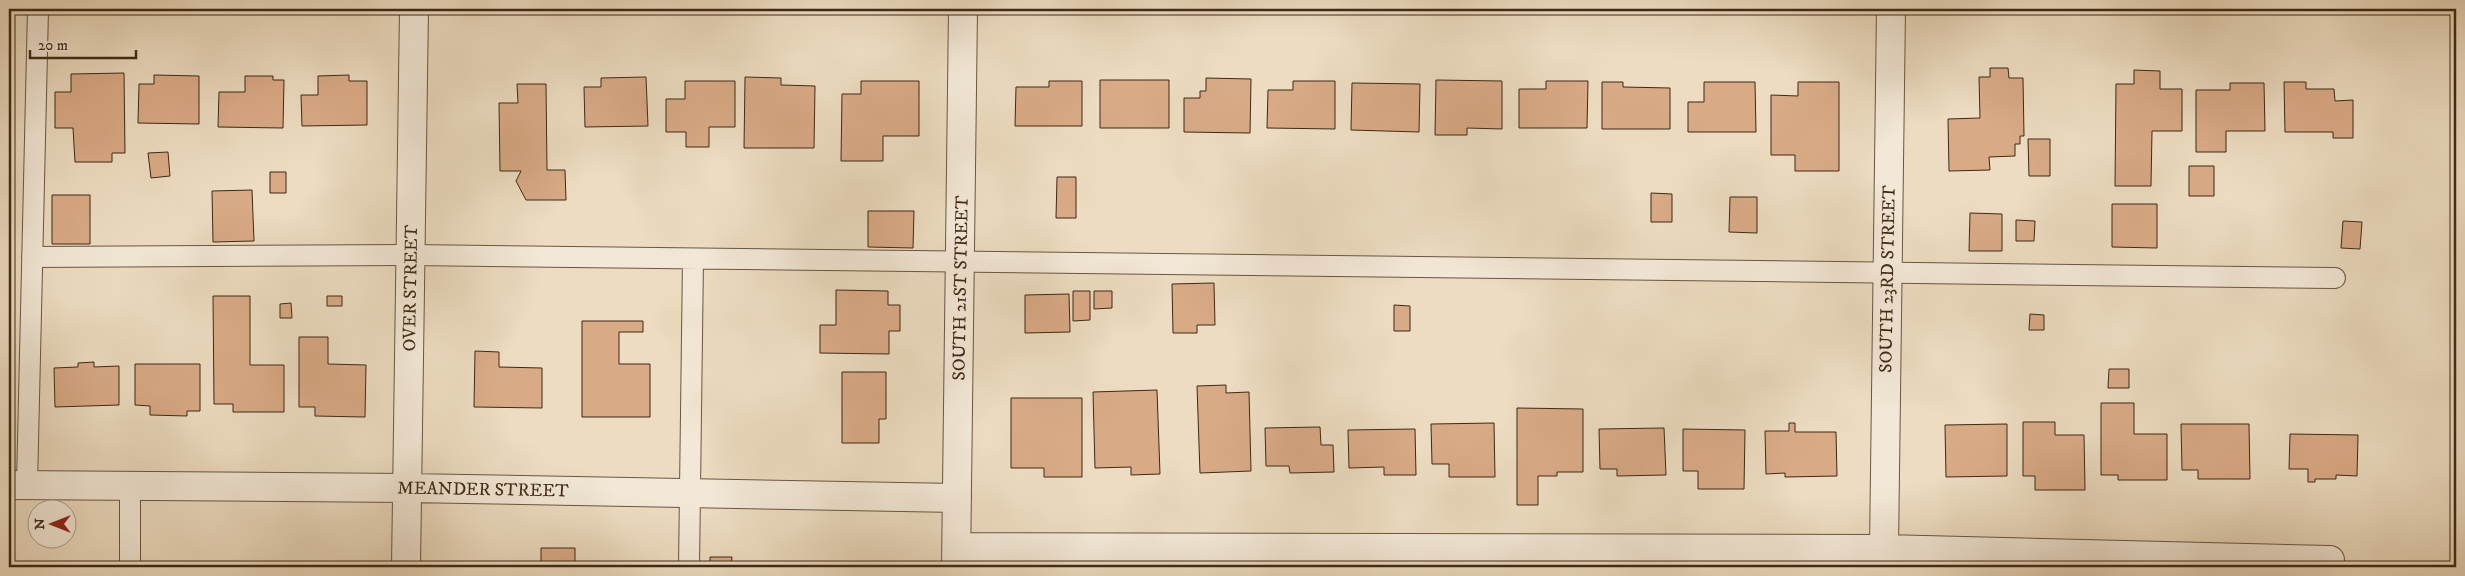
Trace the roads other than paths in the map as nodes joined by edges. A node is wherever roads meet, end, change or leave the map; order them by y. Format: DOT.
graph roads {
  1 [pos="38,9"];
  2 [pos="414,9"];
  3 [pos="963,9"];
  4 [pos="1891,9"];
  5 [pos="410,255"];
  6 [pos="32,258"];
  7 [pos="692,259"];
  8 [pos="960,263"];
  9 [pos="1887,272"];
  10 [pos="2335,278"];
  11 [pos="18,485"];
  12 [pos="130,486"];
  13 [pos="407,488"];
  14 [pos="689,493"];
  15 [pos="957,498"];
  16 [pos="1884,549"];
  17 [pos="957,557"];
  18 [pos="2330,564"];
  19 [pos="130,567"];
  20 [pos="406,567"];
  21 [pos="689,567"];
  1 -- 6 [label="lane"];
  2 -- 5 [label="street, OVER STREET"];
  3 -- 8 [label="street, SOUTH 21ST STREET"];
  4 -- 9 [label="street, SOUTH 23RD STREET"];
  5 -- 6 [label="lane"];
  5 -- 7 [label="lane"];
  5 -- 13 [label="street, OVER STREET"];
  6 -- 11 [label="lane"];
  7 -- 8 [label="lane"];
  7 -- 14 [label="lane"];
  8 -- 9 [label="lane"];
  8 -- 15 [label="street, SOUTH 21ST STREET"];
  9 -- 10 [label="lane"];
  9 -- 16 [label="street, SOUTH 23RD STREET"];
  11 -- 12 [label="street, MEANDER STREET"];
  12 -- 13 [label="street, MEANDER STREET"];
  12 -- 19 [label="lane"];
  13 -- 14 [label="street, MEANDER STREET"];
  13 -- 20 [label="street, OVER STREET"];
  14 -- 15 [label="street, MEANDER STREET"];
  14 -- 21 [label="lane"];
  15 -- 17 [label="street, SOUTH 21ST STREET"];
  16 -- 17 [label="street"];
  16 -- 18 [label="street"];
}
